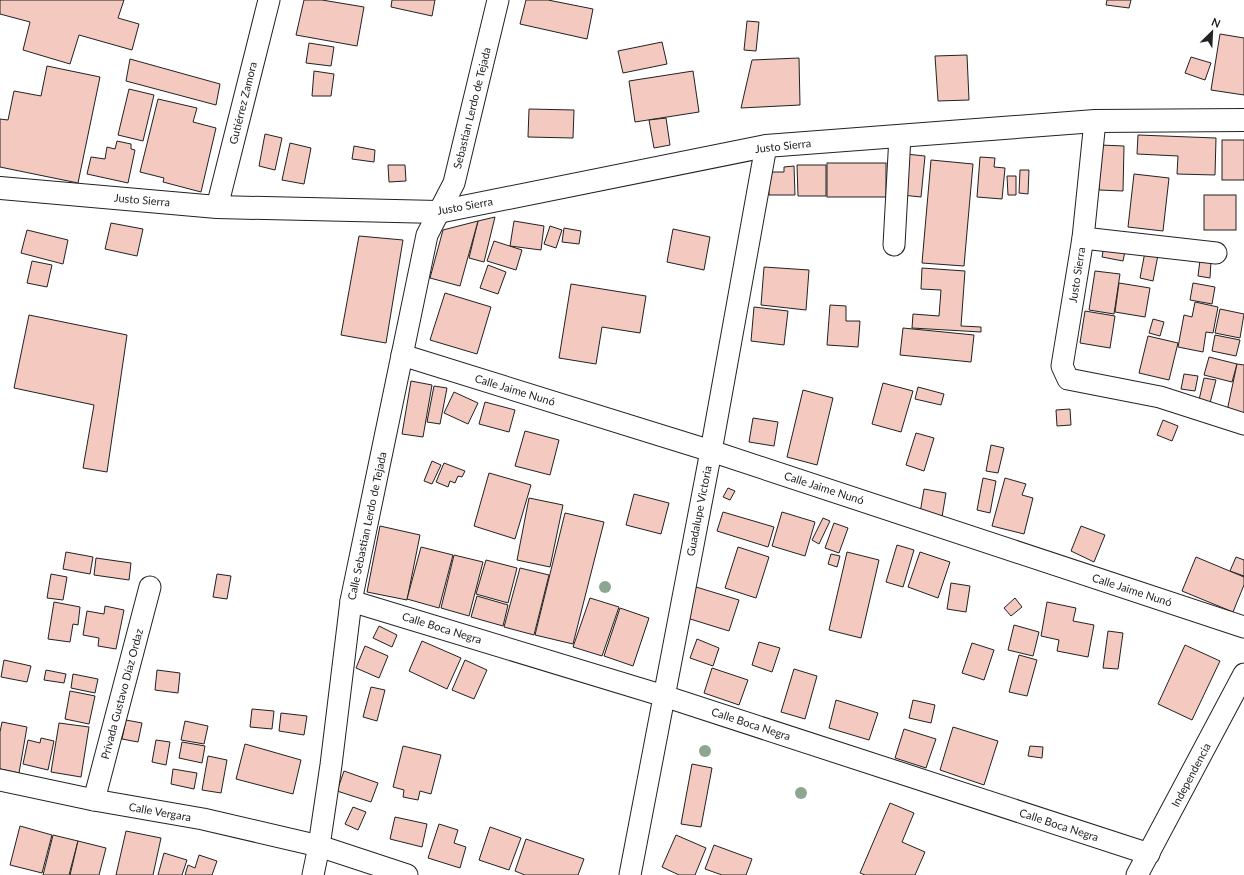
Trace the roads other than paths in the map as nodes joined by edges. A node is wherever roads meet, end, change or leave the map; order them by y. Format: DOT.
graph roads {
  1 [pos="498,0"];
  2 [pos="264,1"];
  3 [pos="1244,120"];
  4 [pos="1095,121"];
  5 [pos="900,136"];
  6 [pos="766,146"];
  7 [pos="0,188"];
  8 [pos="217,207"];
  9 [pos="438,212"];
  10 [pos="1083,238"];
  11 [pos="894,245"];
  12 [pos="1216,253"];
  13 [pos="402,355"];
  14 [pos="1244,424"];
  15 [pos="711,451"];
  16 [pos="150,587"];
  17 [pos="351,601"];
  18 [pos="1244,627"];
  19 [pos="1244,674"];
  20 [pos="664,696"];
  21 [pos="0,780"];
  22 [pos="94,800"];
  23 [pos="319,846"];
  24 [pos="1149,854"];
  25 [pos="313,875"];
  26 [pos="407,875"];
  27 [pos="630,875"];
  28 [pos="1136,875"];
  1 -- 9 [label="street, Sebastian Lerdo de Tejada"];
  2 -- 8 [label="street, Gutiérrez Zamora"];
  3 -- 4 [label="main road, Justo Sierra"];
  4 -- 5 [label="main road, Justo Sierra"];
  4 -- 10 [label="street, Justo Sierra"];
  5 -- 6 [label="main road, Justo Sierra"];
  5 -- 11 [label="street"];
  6 -- 9 [label="main road, Justo Sierra"];
  6 -- 15 [label="street, Guadalupe Victoria"];
  7 -- 8 [label="main road, Justo Sierra"];
  8 -- 9 [label="main road, Justo Sierra"];
  9 -- 13 [label="street, Calle Sebastian Lerdo de Tejada"];
  10 -- 12 [label="street"];
  10 -- 14 [label="street, Justo Sierra"];
  13 -- 15 [label="street, Calle Jaime Nunó"];
  13 -- 17 [label="street, Calle Sebastian Lerdo de Tejada"];
  15 -- 18 [label="street, Calle Jaime Nunó"];
  15 -- 20 [label="street, Guadalupe Victoria"];
  16 -- 22 [label="street, Privada Gustavo Díaz Ordaz"];
  17 -- 20 [label="street, Calle Boca Negra"];
  17 -- 23 [label="street, Calle Sebastian Lerdo de Tejada"];
  19 -- 24 [label="street, Independencia"];
  20 -- 24 [label="street, Calle Boca Negra"];
  20 -- 27 [label="street, Guadalupe Victoria"];
  21 -- 22 [label="street, Calle Vergara"];
  22 -- 23 [label="street, Calle Vergara"];
  23 -- 25 [label="street"];
  23 -- 26 [label="street, Calle Vergara"];
  24 -- 28 [label="street, Independencia"];
}
